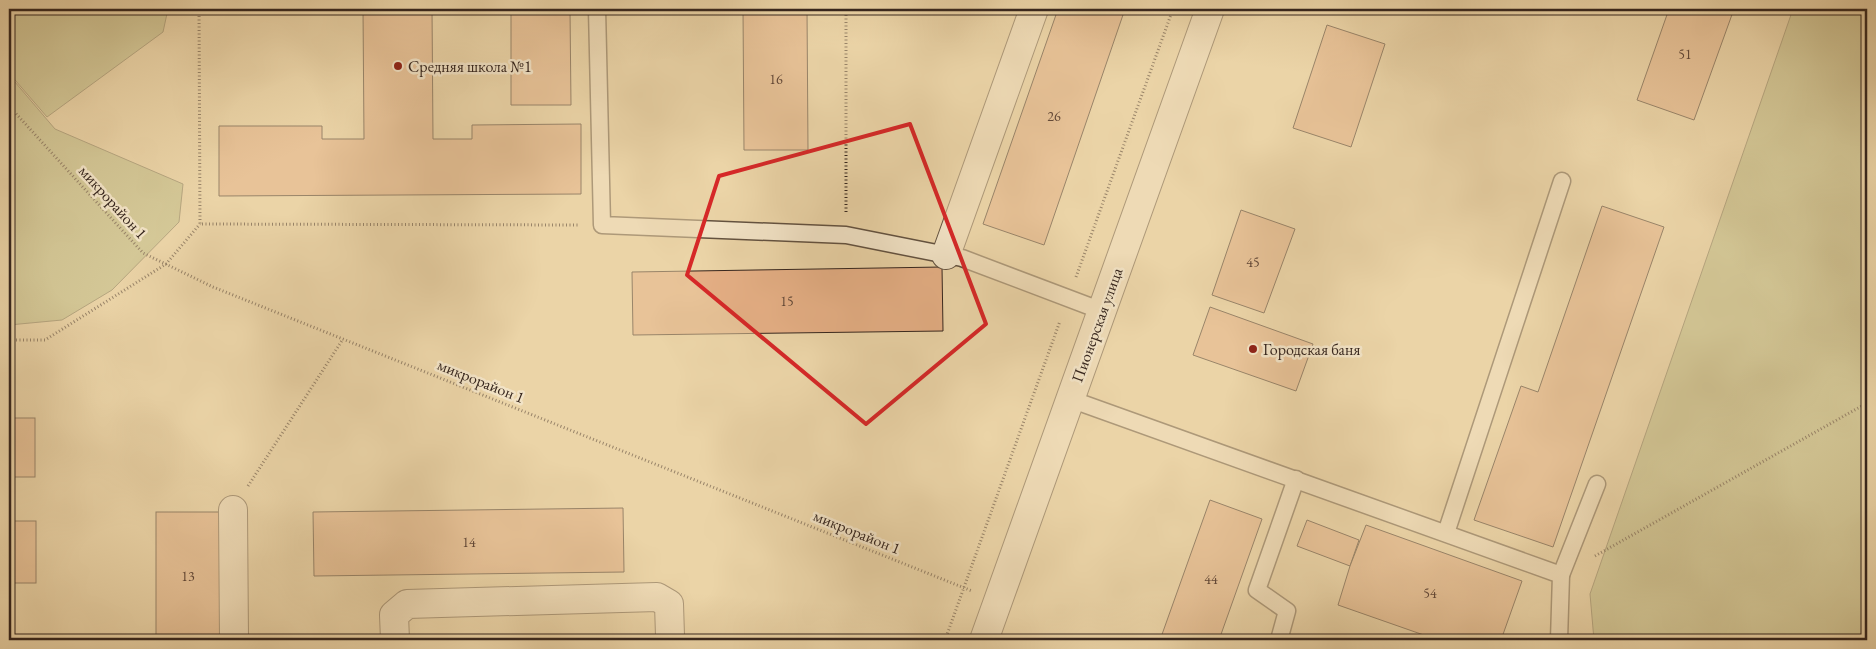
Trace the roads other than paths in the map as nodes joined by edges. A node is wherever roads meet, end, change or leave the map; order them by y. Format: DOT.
graph roads {
  1 [pos="597,9"];
  2 [pos="1034,9"];
  3 [pos="1210,9"];
  4 [pos="1562,181"];
  5 [pos="946,255"];
  6 [pos="1102,312"];
  7 [pos="1070,399"];
  8 [pos="1296,479"];
  9 [pos="1597,484"];
  10 [pos="233,510"];
  11 [pos="1446,533"];
  12 [pos="1561,574"];
  13 [pos="670,636"];
  14 [pos="234,640"];
  15 [pos="395,640"];
  16 [pos="984,640"];
  17 [pos="1279,640"];
  18 [pos="1559,640"];
  1 -- 5 [label="lane"];
  2 -- 5 [label="street"];
  3 -- 6 [label="street, Пионерская улица"];
  4 -- 11 [label="lane"];
  5 -- 6 [label="lane"];
  6 -- 7 [label="street, Пионерская улица"];
  7 -- 8 [label="lane"];
  7 -- 16 [label="street, Пионерская улица"];
  8 -- 11 [label="lane"];
  8 -- 17 [label="lane"];
  9 -- 12 [label="lane"];
  10 -- 14 [label="street"];
  11 -- 12 [label="lane"];
  12 -- 18 [label="lane"];
  13 -- 15 [label="street"];
}
